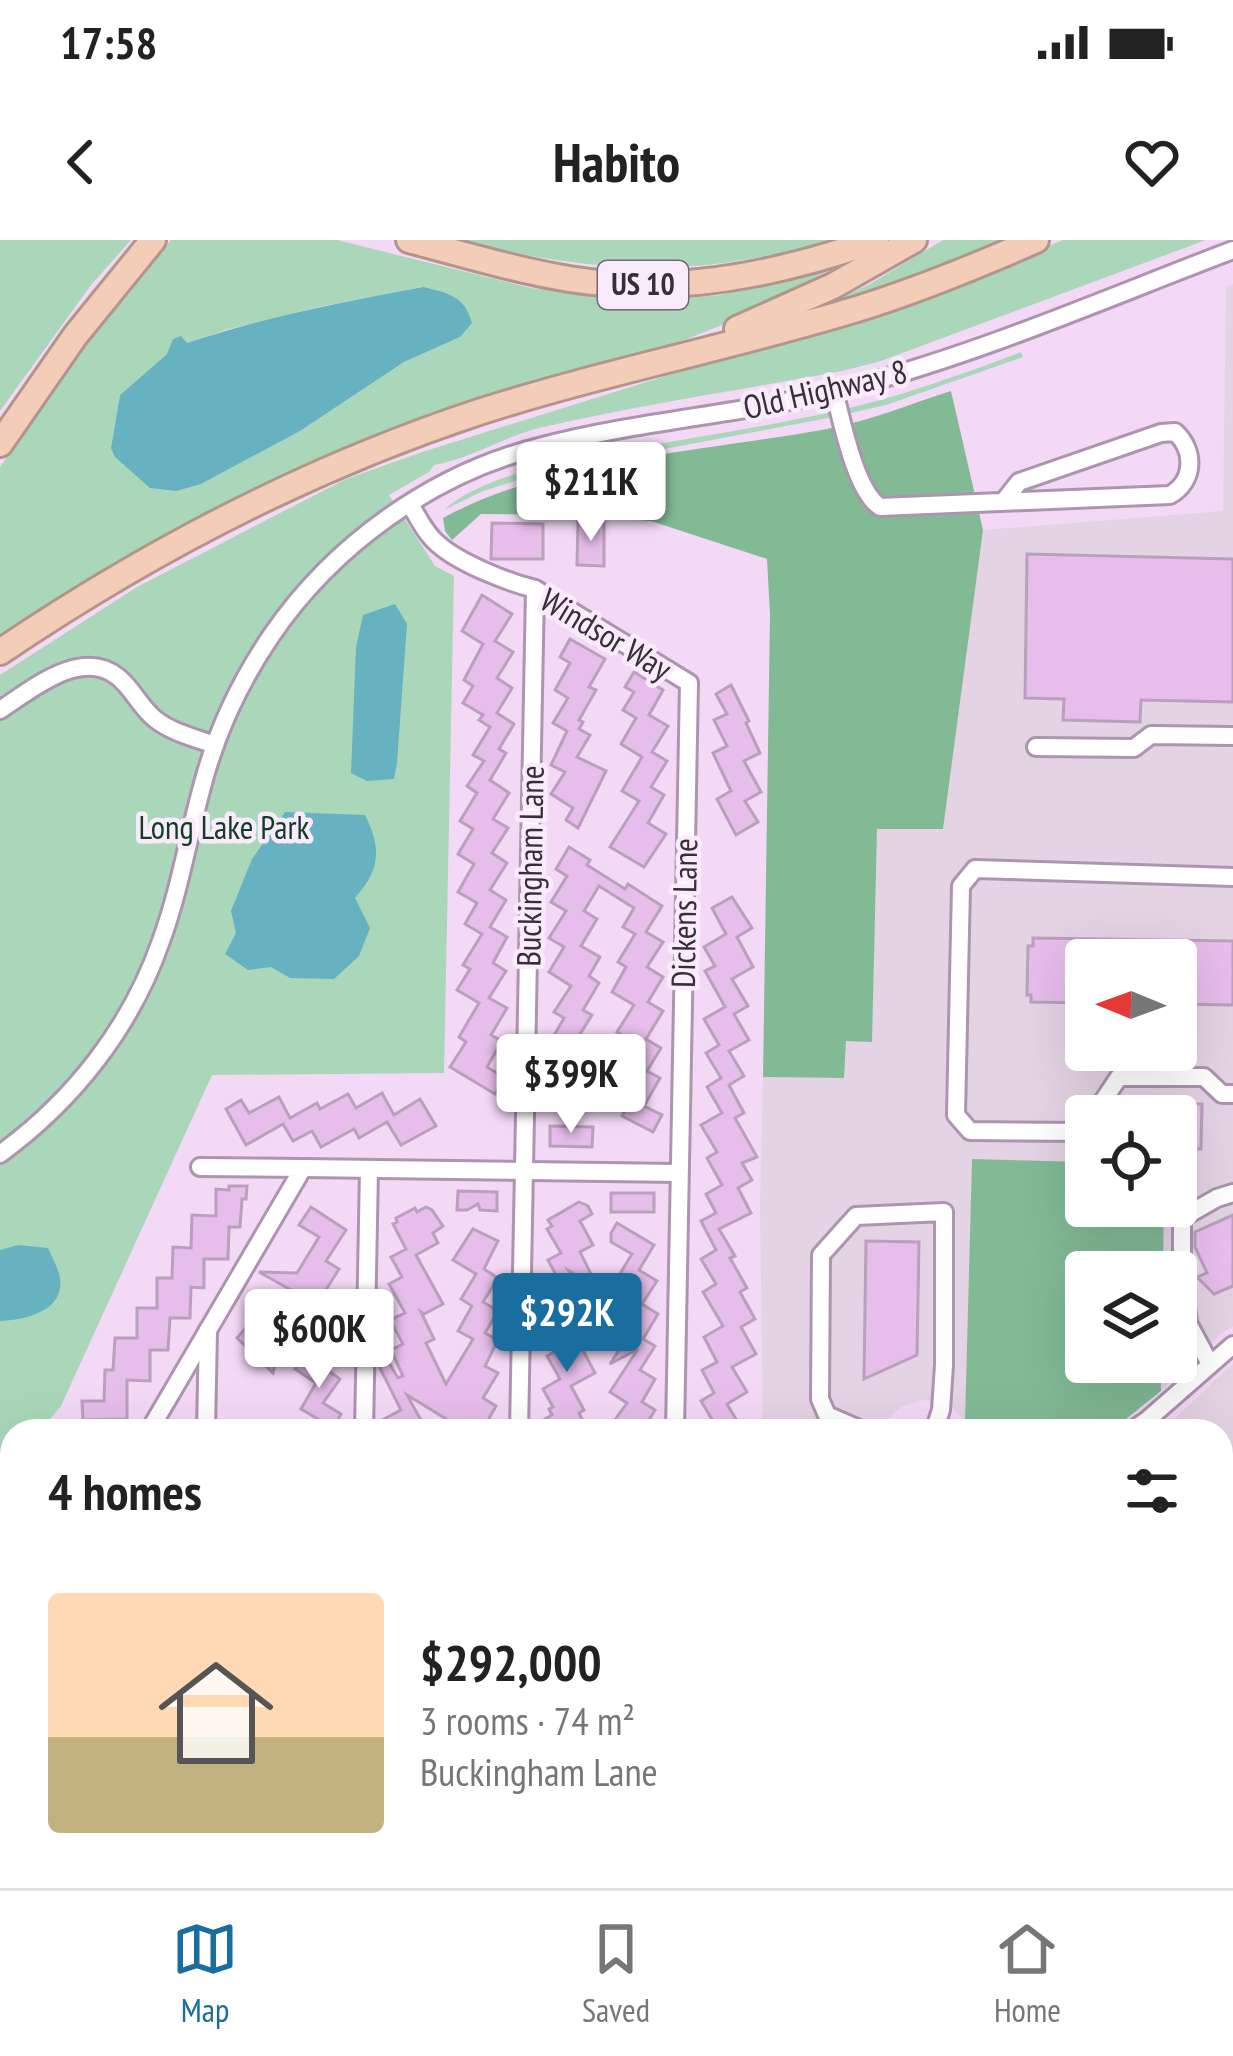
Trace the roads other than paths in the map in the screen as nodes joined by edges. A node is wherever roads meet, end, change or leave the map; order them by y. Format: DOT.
graph roads {
  1 [pos="153,240"];
  2 [pos="409,240"];
  3 [pos="876,240"];
  4 [pos="914,240"];
  5 [pos="1036,240"];
  6 [pos="1233,250"];
  7 [pos="592,379"];
  8 [pos="834,391"];
  9 [pos="0,444"];
  10 [pos="1004,501"];
  11 [pos="410,504"];
  12 [pos="535,589"];
  13 [pos="0,652"];
  14 [pos="689,683"];
  15 [pos="0,710"];
  16 [pos="1233,736"];
  17 [pos="215,745"];
  18 [pos="1036,747"];
  19 [pos="1233,877"];
  20 [pos="1233,1094"];
  21 [pos="1107,1095"];
  22 [pos="1065,1132"];
  23 [pos="0,1154"];
  24 [pos="200,1167"];
  25 [pos="303,1168"];
  26 [pos="369,1169"];
  27 [pos="524,1171"];
  28 [pos="679,1173"];
  29 [pos="1233,1193"];
  30 [pos="208,1329"];
  31 [pos="1233,1345"];
  32 [pos="1210,1364"];
  33 [pos="156,1419"];
  34 [pos="206,1419"];
  35 [pos="364,1419"];
  36 [pos="519,1419"];
  37 [pos="675,1419"];
  38 [pos="833,1419"];
  39 [pos="938,1419"];
  40 [pos="1148,1419"];
  1 -- 9 [label="highway"];
  2 -- 3 [label="highway, US 10"];
  4 -- 7 [label="highway"];
  5 -- 7 [label="highway"];
  6 -- 8 [label="street, Old Highway 8"];
  7 -- 13 [label="highway"];
  8 -- 10 [label="street"];
  8 -- 11 [label="street, Old Highway 8"];
  10 -- 10 [label="street"];
  11 -- 12 [label="street, Windsor Way"];
  11 -- 17 [label="street, Old Highway 8"];
  12 -- 14 [label="street, Windsor Way"];
  12 -- 27 [label="street, Buckingham Lane"];
  14 -- 28 [label="street, Dickens Lane"];
  15 -- 17 [label="street"];
  16 -- 18 [label="street"];
  17 -- 23 [label="street, Old Highway 8"];
  19 -- 22 [label="street"];
  20 -- 21 [label="street"];
  24 -- 25 [label="street"];
  25 -- 26 [label="street"];
  25 -- 30 [label="street"];
  26 -- 27 [label="street"];
  26 -- 35 [label="street"];
  27 -- 28 [label="street"];
  27 -- 36 [label="street, Buckingham Lane"];
  28 -- 37 [label="street, Dickens Lane"];
  29 -- 32 [label="street"];
  30 -- 33 [label="street"];
  30 -- 34 [label="street"];
  31 -- 32 [label="street"];
  32 -- 40 [label="street"];
  38 -- 39 [label="street"];
}
